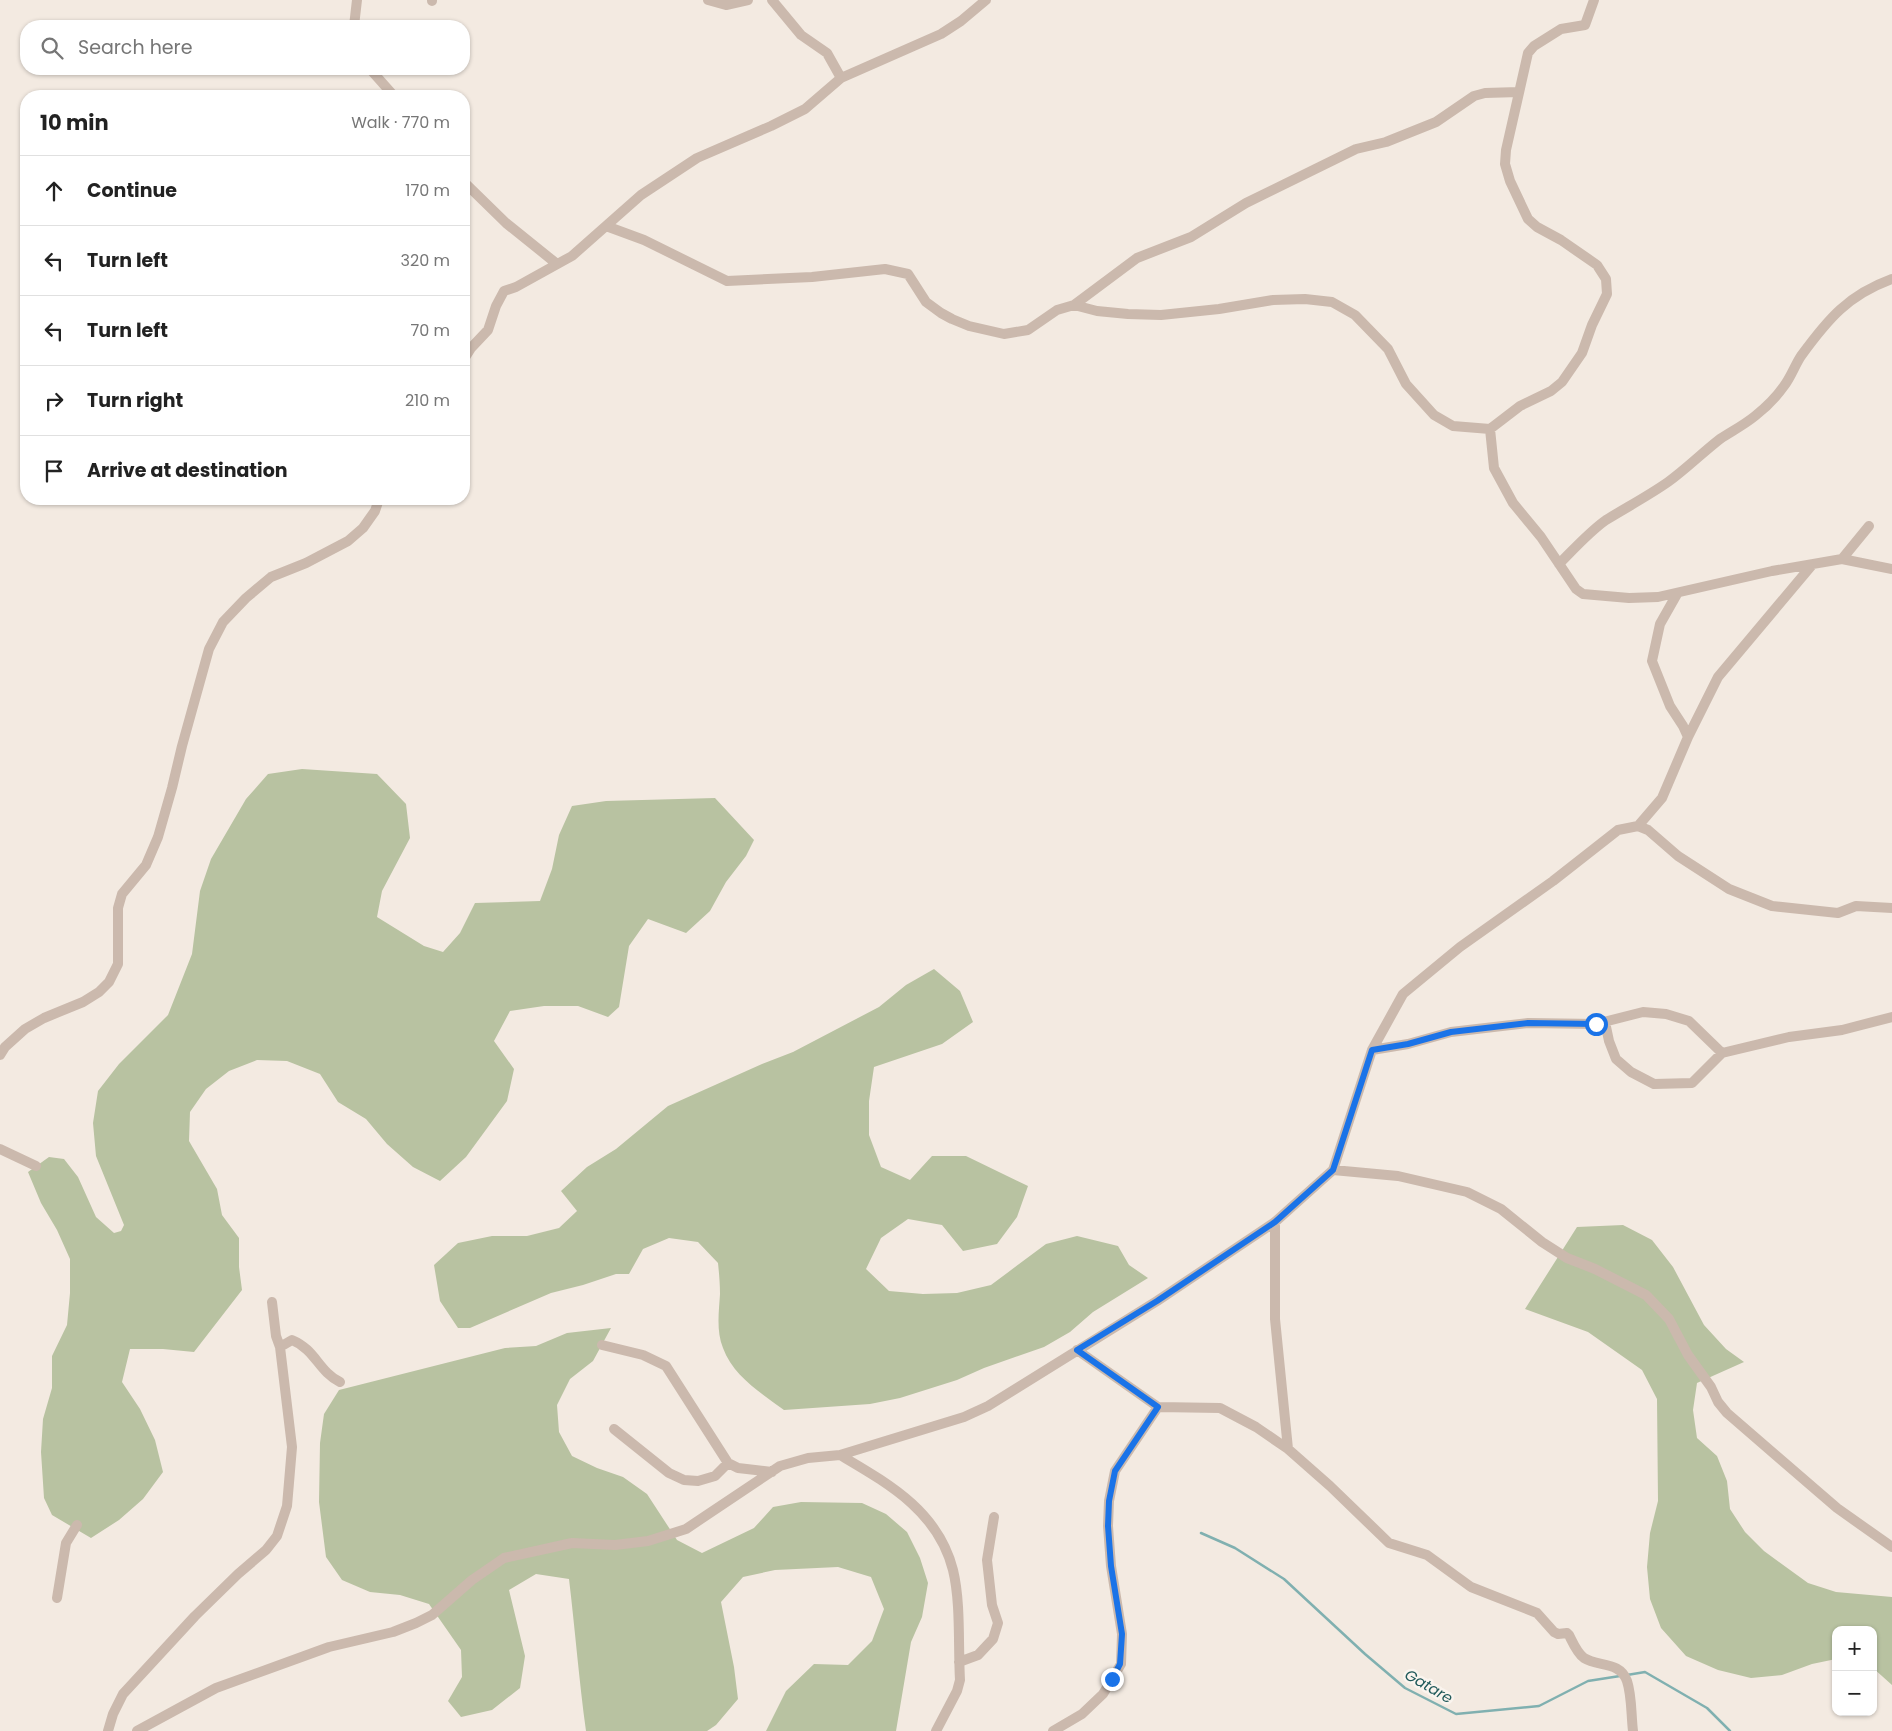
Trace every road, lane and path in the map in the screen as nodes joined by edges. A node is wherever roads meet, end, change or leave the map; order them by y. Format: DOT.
graph roads {
  1 [pos="357,0"];
  2 [pos="708,0"];
  3 [pos="748,0"];
  4 [pos="772,0"];
  5 [pos="986,0"];
  6 [pos="1594,0"];
  7 [pos="355,20"];
  8 [pos="375,75"];
  9 [pos="841,78"];
  10 [pos="389,90"];
  11 [pos="1519,92"];
  12 [pos="470,188"];
  13 [pos="606,226"];
  14 [pos="557,264"];
  15 [pos="1892,280"];
  16 [pos="1074,305"];
  17 [pos="470,350"];
  18 [pos="1490,429"];
  19 [pos="378,505"];
  20 [pos="1869,526"];
  21 [pos="1842,559"];
  22 [pos="1559,564"];
  23 [pos="1812,565"];
  24 [pos="1892,569"];
  25 [pos="1677,594"];
  26 [pos="1688,737"];
  27 [pos="1638,826"];
  28 [pos="1892,908"];
  29 [pos="1892,1017"];
  30 [pos="1605,1022"];
  31 [pos="1372,1050"];
  32 [pos="1722,1053"];
  33 [pos="0,1055"];
  34 [pos="0,1149"];
  35 [pos="36,1166"];
  36 [pos="1333,1170"];
  37 [pos="1275,1222"];
  38 [pos="272,1302"];
  39 [pos="602,1345"];
  40 [pos="280,1347"];
  41 [pos="1077,1350"];
  42 [pos="340,1382"];
  43 [pos="1158,1407"];
  44 [pos="614,1429"];
  45 [pos="1288,1449"];
  46 [pos="840,1454"];
  47 [pos="728,1463"];
  48 [pos="772,1472"];
  49 [pos="994,1517"];
  50 [pos="76,1525"];
  51 [pos="1892,1547"];
  52 [pos="57,1598"];
  53 [pos="959,1662"];
  54 [pos="108,1731"];
  55 [pos="137,1731"];
  56 [pos="936,1731"];
  57 [pos="1053,1731"];
  58 [pos="1633,1731"];
  1 -- 7 [label="street"];
  2 -- 3 [label="street"];
  4 -- 9 [label="street"];
  5 -- 9 [label="street"];
  6 -- 11 [label="street"];
  8 -- 10 [label="street"];
  9 -- 13 [label="street"];
  11 -- 16 [label="street"];
  11 -- 18 [label="street"];
  12 -- 14 [label="street"];
  13 -- 14 [label="street"];
  13 -- 16 [label="street"];
  14 -- 17 [label="street"];
  15 -- 22 [label="street"];
  16 -- 18 [label="street"];
  18 -- 22 [label="street"];
  19 -- 33 [label="street"];
  20 -- 21 [label="street"];
  21 -- 23 [label="street"];
  21 -- 24 [label="street"];
  22 -- 25 [label="street"];
  23 -- 25 [label="street"];
  23 -- 26 [label="street"];
  25 -- 26 [label="street"];
  26 -- 27 [label="street"];
  27 -- 28 [label="street"];
  27 -- 31 [label="street"];
  29 -- 32 [label="street"];
  30 -- 31 [label="street"];
  30 -- 32 [label="street"];
  30 -- 32 [label="street"];
  31 -- 36 [label="street"];
  34 -- 35 [label="street"];
  36 -- 37 [label="street"];
  36 -- 51 [label="street"];
  37 -- 41 [label="street"];
  37 -- 45 [label="street"];
  38 -- 40 [label="street"];
  39 -- 47 [label="street"];
  40 -- 42 [label="street"];
  40 -- 54 [label="street"];
  41 -- 43 [label="street"];
  41 -- 46 [label="street"];
  43 -- 45 [label="street"];
  43 -- 57 [label="street"];
  44 -- 47 [label="street"];
  45 -- 58 [label="street"];
  46 -- 48 [label="street"];
  46 -- 53 [label="street"];
  47 -- 48 [label="street"];
  48 -- 55 [label="street"];
  49 -- 53 [label="street"];
  50 -- 52 [label="street"];
  53 -- 56 [label="street"];
}
